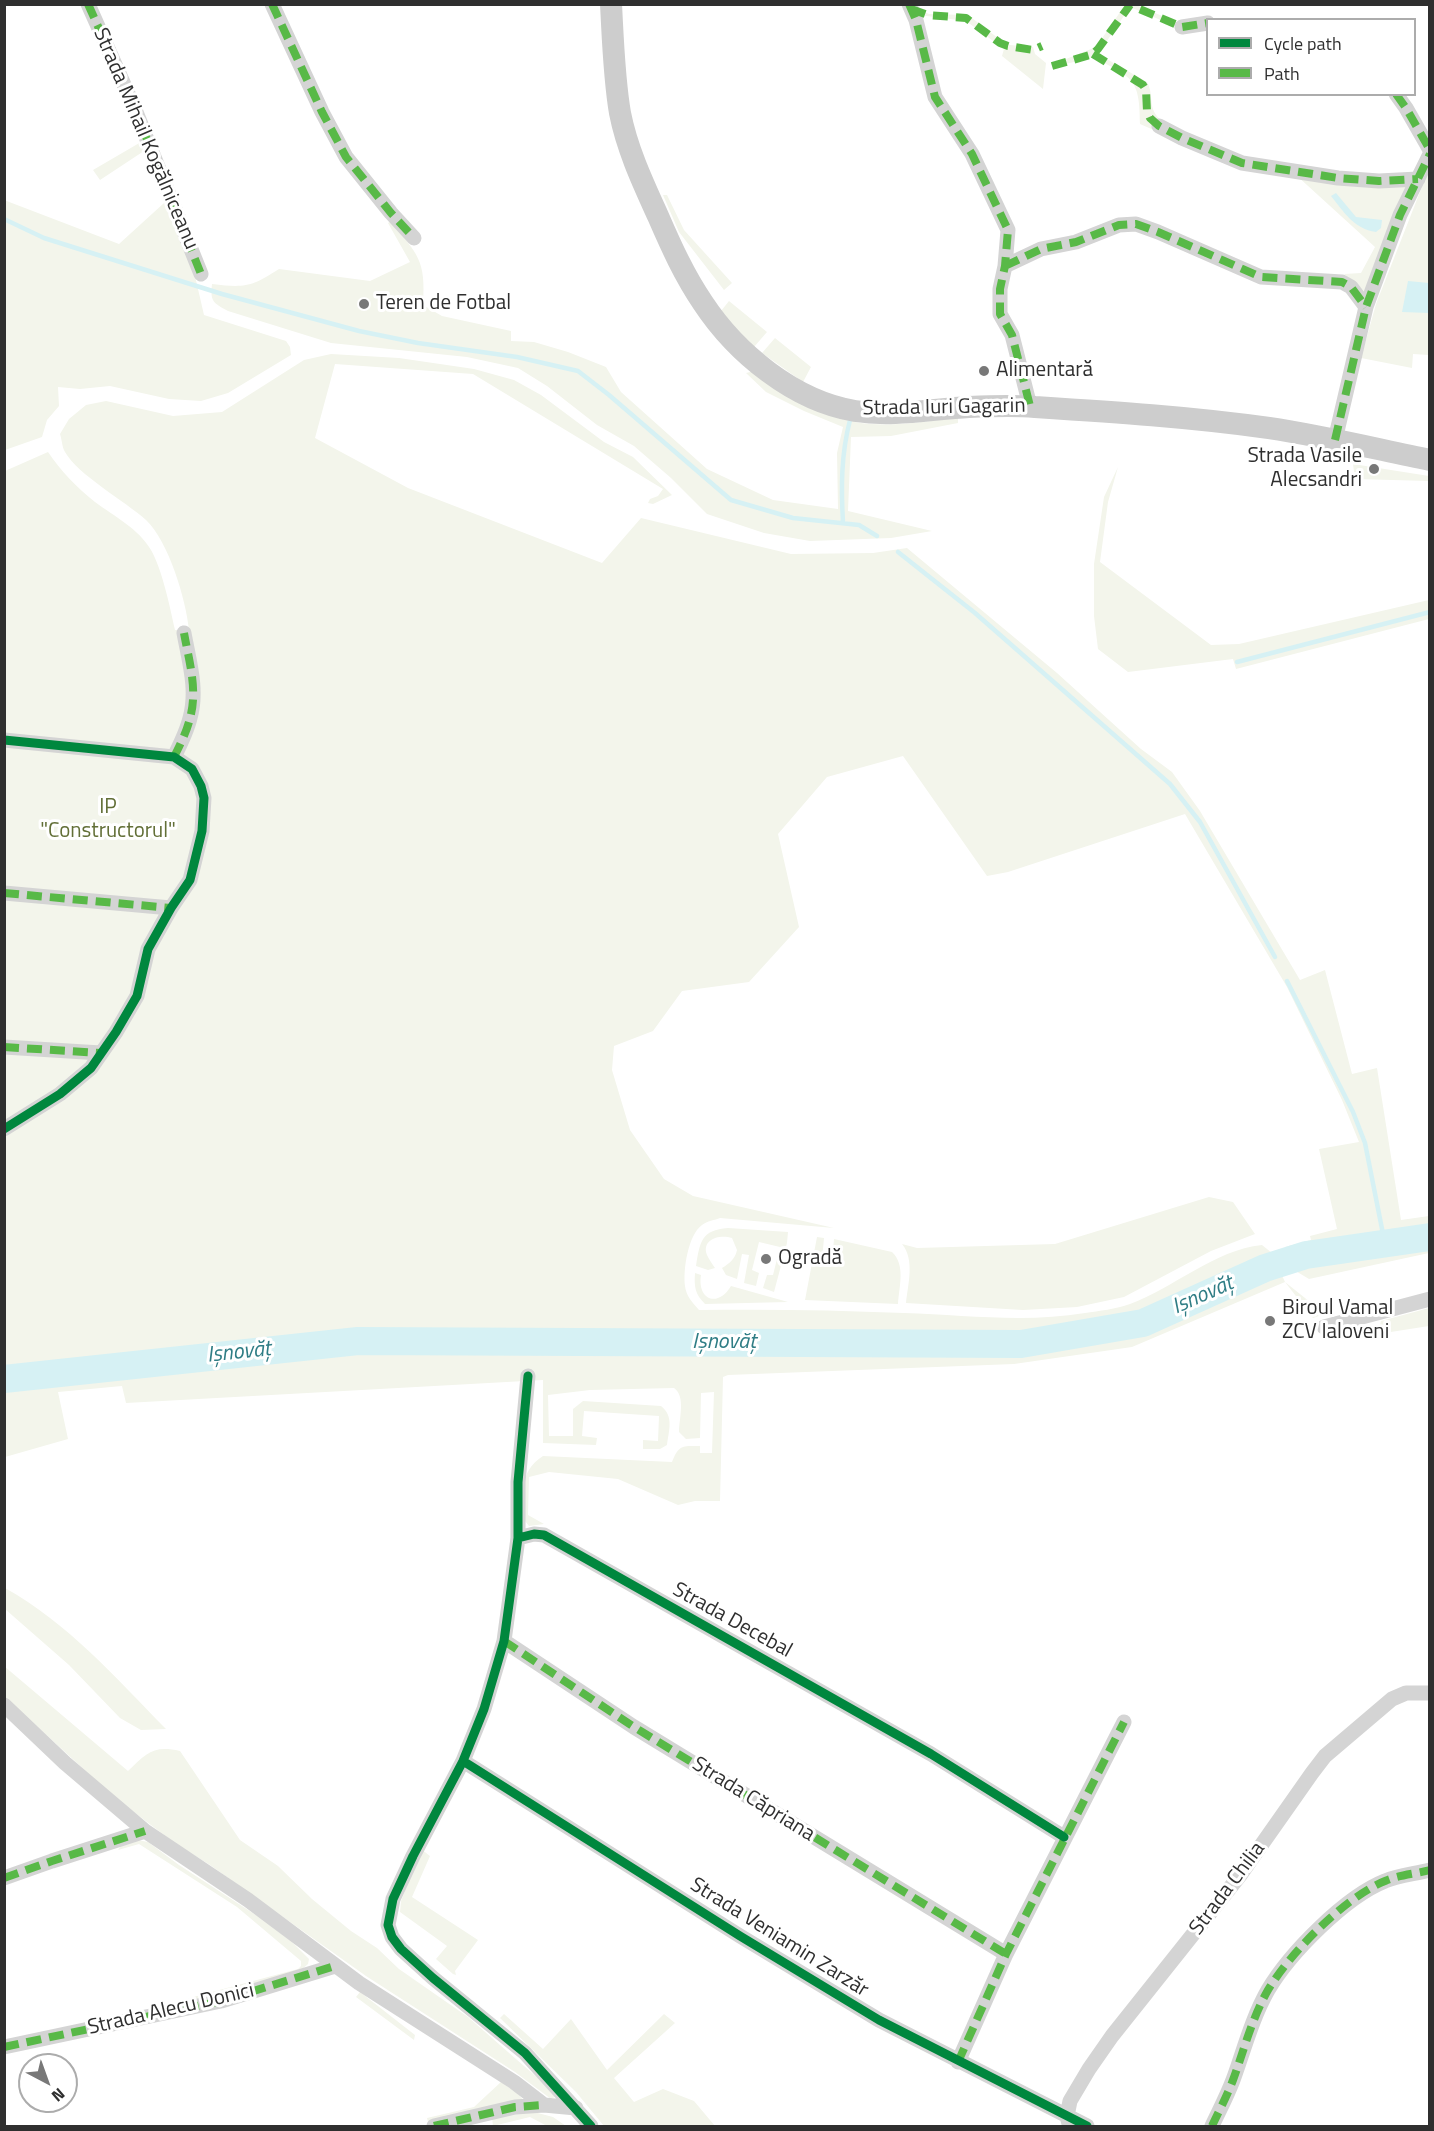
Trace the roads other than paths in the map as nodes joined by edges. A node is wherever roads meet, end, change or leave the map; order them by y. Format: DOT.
graph roads {
  1 [pos="88,4"];
  2 [pos="272,4"];
  3 [pos="611,4"];
  4 [pos="909,4"];
  5 [pos="1206,23"];
  6 [pos="1182,27"];
  7 [pos="1397,96"];
  8 [pos="1159,126"];
  9 [pos="1430,152"];
  10 [pos="1418,179"];
  11 [pos="414,238"];
  12 [pos="1005,266"];
  13 [pos="201,274"];
  14 [pos="1366,308"];
  15 [pos="1030,406"];
  16 [pos="1335,440"];
  17 [pos="1430,460"];
  18 [pos="184,633"];
  19 [pos="4,740"];
  20 [pos="174,758"];
  21 [pos="4,893"];
  22 [pos="171,908"];
  23 [pos="4,1047"];
  24 [pos="101,1053"];
  25 [pos="4,1130"];
  26 [pos="1430,1299"];
  27 [pos="1323,1327"];
  28 [pos="528,1376"];
  29 [pos="518,1538"];
  30 [pos="504,1641"];
  31 [pos="1430,1694"];
  32 [pos="5,1706"];
  33 [pos="1124,1722"];
  34 [pos="463,1761"];
  35 [pos="146,1832"];
  36 [pos="1064,1837"];
  37 [pos="1430,1870"];
  38 [pos="4,1878"];
  39 [pos="1006,1954"];
  40 [pos="335,1966"];
  41 [pos="4,2047"];
  42 [pos="958,2062"];
  43 [pos="544,2105"];
  44 [pos="576,2108"];
  45 [pos="1068,2121"];
  46 [pos="434,2127"];
  47 [pos="591,2127"];
  48 [pos="1087,2127"];
  49 [pos="1212,2127"];
  1 -- 13 [label="street, Strada Mihail Kogălniceanu"];
  2 -- 11 [label="street"];
  3 -- 15 [label="main road, Strada Iuri Gagarin"];
  4 -- 12 [label="street"];
  5 -- 6 [label="street"];
  7 -- 9 [label="street"];
  8 -- 10 [label="street"];
  9 -- 10 [label="street"];
  10 -- 14 [label="street"];
  12 -- 14 [label="street"];
  12 -- 15 [label="street"];
  14 -- 16 [label="street"];
  15 -- 16 [label="main road, Strada Iuri Gagarin"];
  16 -- 17 [label="main road, Strada Iuri Gagarin"];
  18 -- 20 [label="street"];
  19 -- 20 [label="street"];
  20 -- 22 [label="street"];
  21 -- 22 [label="street"];
  22 -- 24 [label="street"];
  23 -- 24 [label="street"];
  24 -- 25 [label="street"];
  26 -- 27 [label="street"];
  28 -- 29 [label="street"];
  29 -- 30 [label="street"];
  29 -- 36 [label="street, Strada Decebal"];
  30 -- 34 [label="street"];
  30 -- 39 [label="street, Strada Căpriana"];
  31 -- 45 [label="street, Strada Chilia"];
  32 -- 35 [label="street"];
  33 -- 36 [label="street"];
  34 -- 42 [label="street, Strada Veniamin Zarzăr"];
  34 -- 44 [label="street"];
  35 -- 38 [label="street"];
  35 -- 40 [label="street"];
  36 -- 39 [label="street"];
  37 -- 49 [label="street"];
  39 -- 42 [label="street"];
  40 -- 41 [label="street, Strada Alecu Donici"];
  40 -- 43 [label="street"];
  42 -- 45 [label="street, Strada Veniamin Zarzăr"];
  43 -- 44 [label="street"];
  43 -- 46 [label="street"];
  44 -- 47 [label="street"];
  45 -- 48 [label="street, Strada Veniamin Zarzăr"];
}
